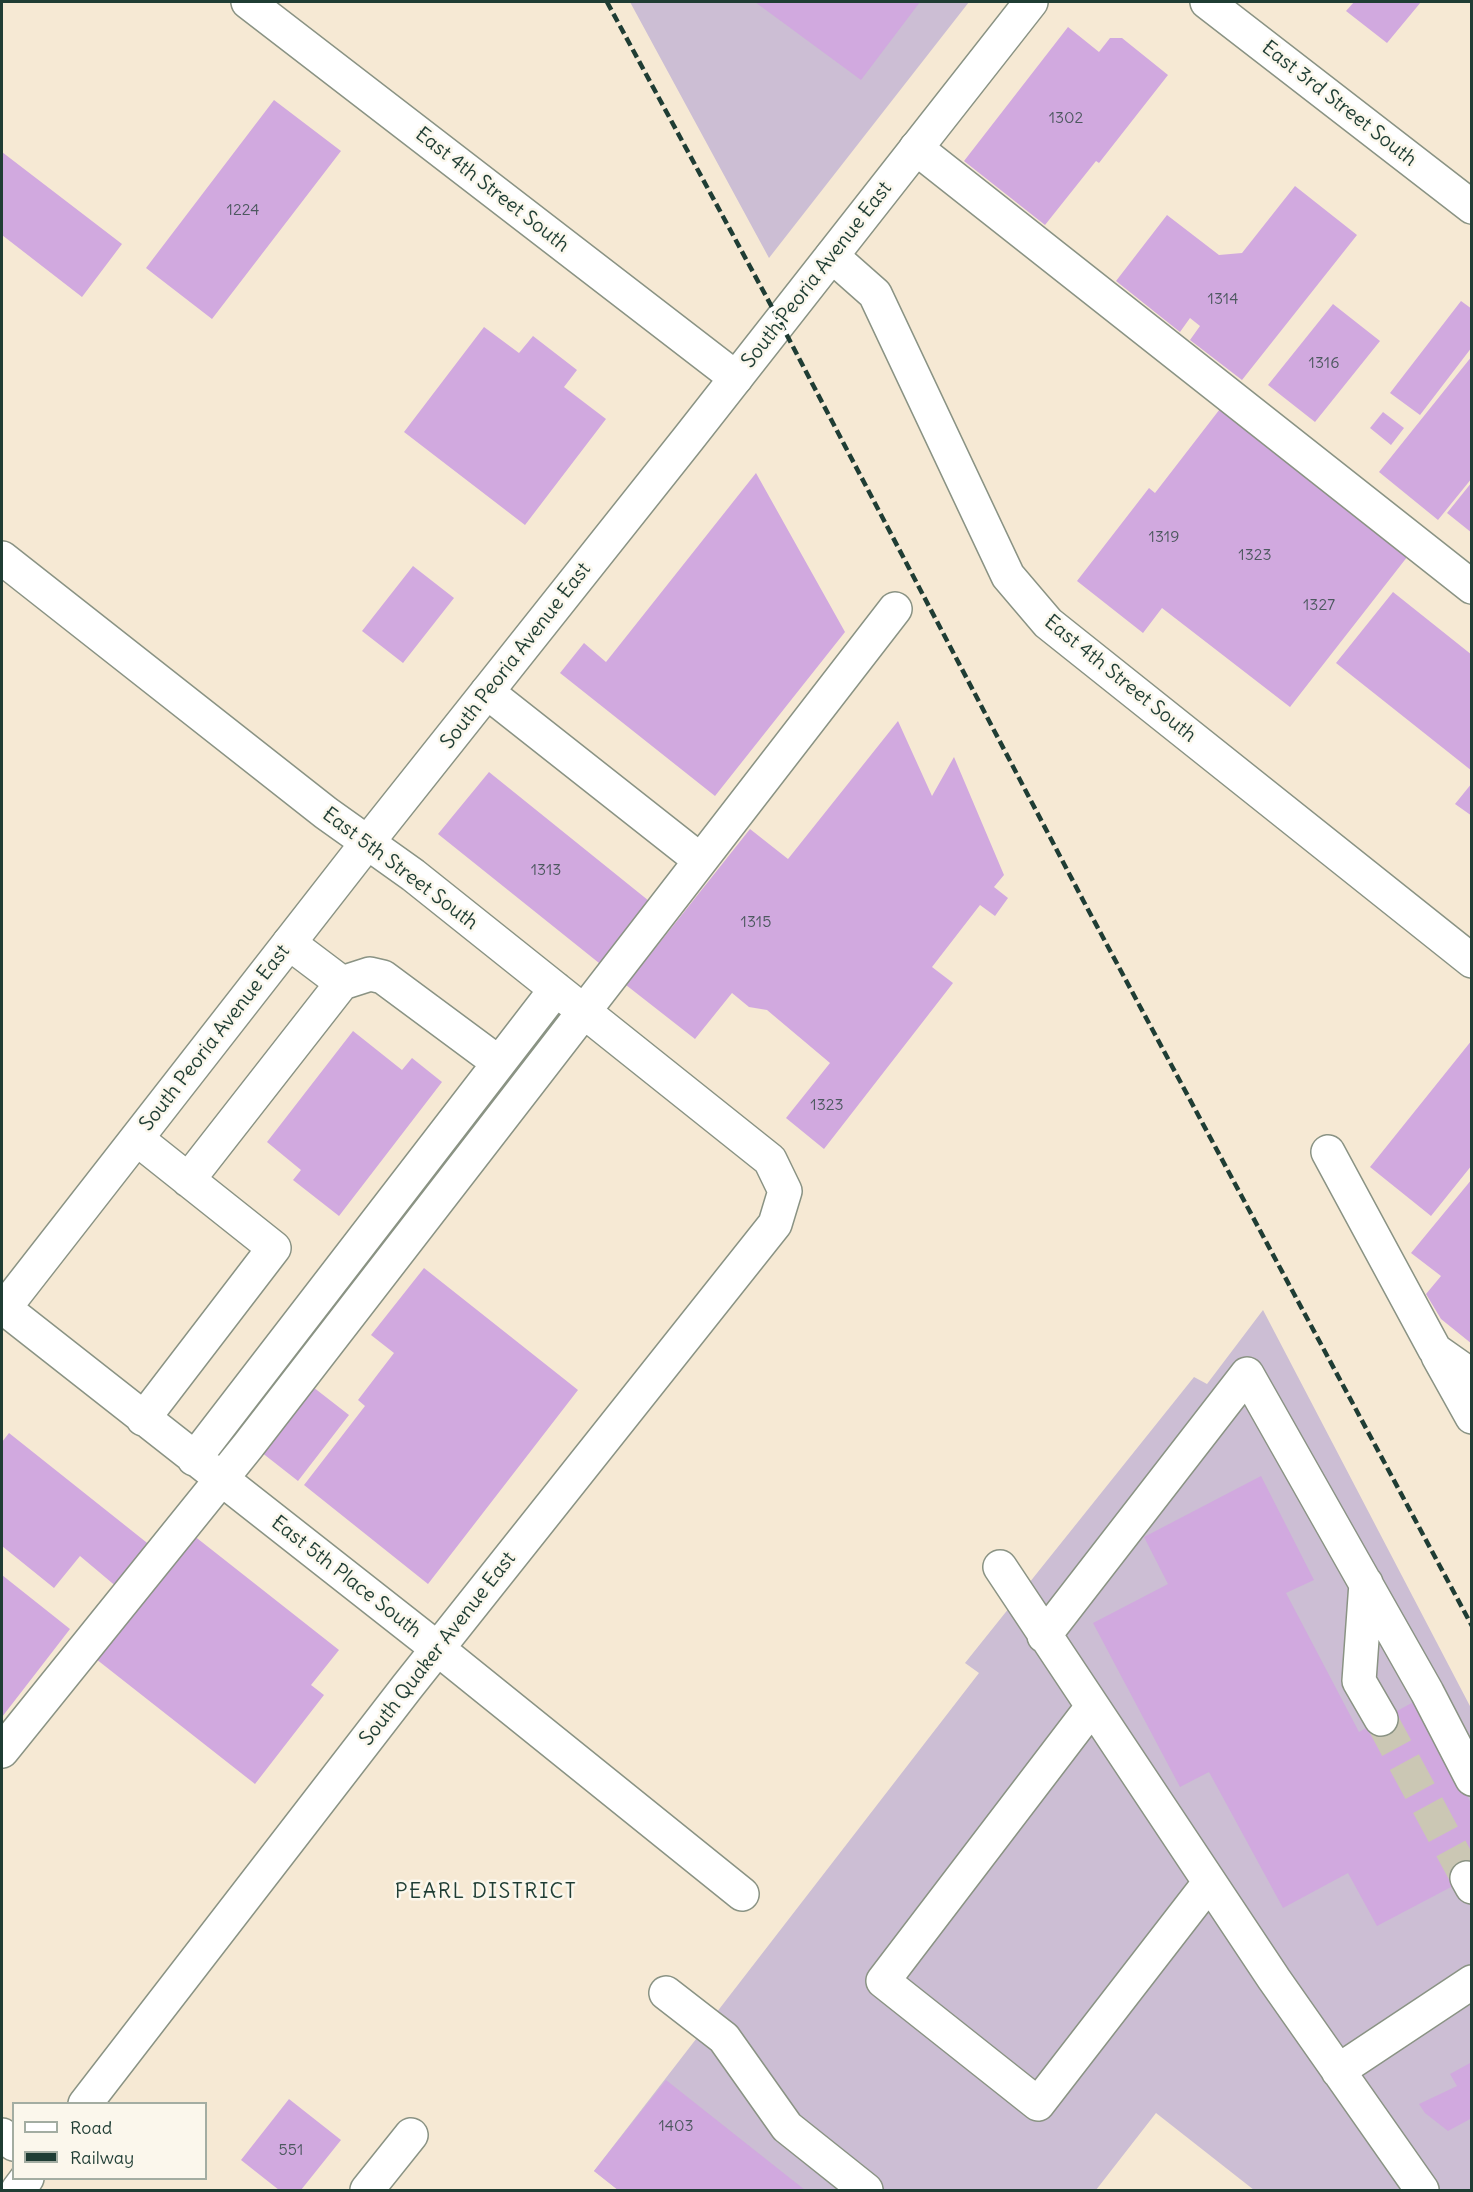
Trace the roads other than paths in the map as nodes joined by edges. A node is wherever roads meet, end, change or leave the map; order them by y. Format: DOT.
graph roads {
  1 [pos="248,2"];
  2 [pos="1030,2"];
  3 [pos="1208,2"];
  4 [pos="916,148"];
  5 [pos="1472,207"];
  6 [pos="832,256"];
  7 [pos="736,378"];
  8 [pos="2,558"];
  9 [pos="1472,587"];
  10 [pos="895,609"];
  11 [pos="487,692"];
  12 [pos="367,843"];
  13 [pos="700,860"];
  14 [pos="289,943"];
  15 [pos="1472,961"];
  16 [pos="342,983"];
  17 [pos="556,989"];
  18 [pos="584,1011"];
  19 [pos="499,1063"];
  20 [pos="137,1139"];
  21 [pos="1328,1152"];
  22 [pos="188,1179"];
  23 [pos="785,1191"];
  24 [pos="3,1310"];
  25 [pos="1435,1350"];
  26 [pos="1472,1376"];
  27 [pos="1472,1418"];
  28 [pos="143,1419"];
  29 [pos="194,1459"];
  30 [pos="220,1479"];
  31 [pos="999,1567"];
  32 [pos="1366,1583"];
  33 [pos="1044,1636"];
  34 [pos="438,1649"];
  35 [pos="1092,1707"];
  36 [pos="1381,1719"];
  37 [pos="2,1751"];
  38 [pos="1472,1779"];
  39 [pos="1209,1883"];
  40 [pos="742,1894"];
  41 [pos="1472,1982"];
  42 [pos="666,1993"];
  43 [pos="1338,2071"];
  44 [pos="86,2102"];
  45 [pos="411,2135"];
  46 [pos="367,2190"];
  47 [pos="866,2190"];
  48 [pos="1422,2190"];
  1 -- 7 [label="street, East 4th Street South"];
  2 -- 4 [label="street, South Peoria Avenue East"];
  3 -- 5 [label="street, East 3rd Street South"];
  4 -- 6 [label="street, South Peoria Avenue East"];
  4 -- 9 [label="street"];
  6 -- 7 [label="street, South Peoria Avenue East"];
  6 -- 15 [label="street, East 4th Street South"];
  7 -- 11 [label="street, South Peoria Avenue East"];
  8 -- 12 [label="street, East 5th Street South"];
  10 -- 13 [label="street"];
  11 -- 12 [label="street, South Peoria Avenue East"];
  11 -- 13 [label="street"];
  12 -- 14 [label="street, South Peoria Avenue East"];
  12 -- 17 [label="street, East 5th Street South"];
  13 -- 18 [label="street"];
  14 -- 16 [label="street"];
  14 -- 20 [label="street, South Peoria Avenue East"];
  16 -- 19 [label="street"];
  16 -- 22 [label="street"];
  17 -- 18 [label="street, East 5th Street South"];
  17 -- 19 [label="street"];
  18 -- 23 [label="street, East 5th Street South"];
  18 -- 30 [label="street"];
  19 -- 29 [label="street"];
  20 -- 22 [label="street"];
  20 -- 24 [label="street, South Peoria Avenue East"];
  21 -- 25 [label="street"];
  22 -- 28 [label="street"];
  23 -- 34 [label="street, South Quaker Avenue East"];
  24 -- 28 [label="street, East 5th Place South"];
  25 -- 26 [label="street"];
  25 -- 27 [label="street"];
  28 -- 29 [label="street, East 5th Place South"];
  29 -- 30 [label="street, East 5th Place South"];
  30 -- 34 [label="street, East 5th Place South"];
  30 -- 37 [label="street"];
  31 -- 33 [label="street"];
  32 -- 33 [label="street"];
  32 -- 36 [label="street"];
  32 -- 38 [label="street"];
  33 -- 35 [label="street"];
  34 -- 40 [label="street, East 5th Place South"];
  34 -- 44 [label="street, South Quaker Avenue East"];
  35 -- 39 [label="street"];
  35 -- 39 [label="street"];
  39 -- 43 [label="street"];
  41 -- 43 [label="street"];
  42 -- 47 [label="street"];
  43 -- 48 [label="street"];
  45 -- 46 [label="street"];
}
